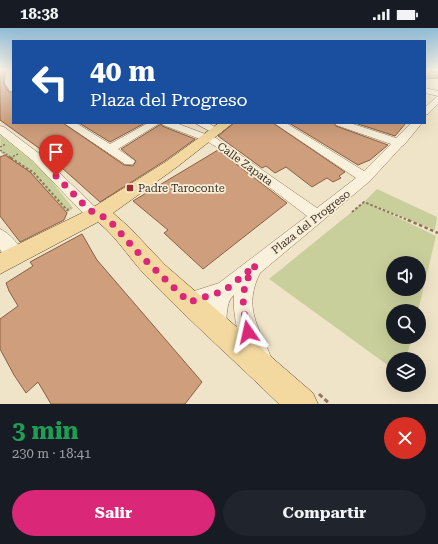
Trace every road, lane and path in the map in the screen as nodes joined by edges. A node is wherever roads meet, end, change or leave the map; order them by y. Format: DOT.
graph roads {
  1 [pos="426,90"];
  2 [pos="438,94"];
  3 [pos="438,99"];
  4 [pos="426,111"];
  5 [pos="76,124"];
  6 [pos="153,124"];
  7 [pos="173,124"];
  8 [pos="202,124"];
  9 [pos="281,124"];
  10 [pos="343,124"];
  11 [pos="416,124"];
  12 [pos="0,129"];
  13 [pos="217,131"];
  14 [pos="400,143"];
  15 [pos="110,149"];
  16 [pos="0,150"];
  17 [pos="129,161"];
  18 [pos="365,178"];
  19 [pos="90,208"];
  20 [pos="352,212"];
  21 [pos="317,216"];
  22 [pos="438,233"];
  23 [pos="0,236"];
  24 [pos="8,260"];
  25 [pos="256,265"];
  26 [pos="224,291"];
  27 [pos="189,302"];
  28 [pos="217,328"];
  29 [pos="274,378"];
  30 [pos="302,404"];
  1 -- 2 [label="street"];
  3 -- 4 [label="street"];
  5 -- 15 [label="street"];
  6 -- 15 [label="street"];
  7 -- 13 [label="street, Calle Zapata"];
  8 -- 13 [label="street"];
  9 -- 18 [label="street"];
  10 -- 14 [label="street"];
  11 -- 14 [label="street, Plaza del Progreso"];
  12 -- 19 [label="street"];
  13 -- 19 [label="main road"];
  13 -- 21 [label="street, Calle Zapata"];
  14 -- 18 [label="street, Plaza del Progreso"];
  15 -- 17 [label="street"];
  16 -- 19 [label="path"];
  18 -- 21 [label="street, Plaza del Progreso"];
  19 -- 24 [label="main road"];
  19 -- 27 [label="main road"];
  20 -- 22 [label="path"];
  21 -- 25 [label="street, Plaza del Progreso"];
  23 -- 24 [label="street"];
  25 -- 26 [label="street, Plaza del Progreso"];
  25 -- 29 [label="street, Plaza del Progreso"];
  26 -- 27 [label="street, Plaza del Progreso"];
  26 -- 28 [label="street"];
  27 -- 28 [label="main road"];
  28 -- 29 [label="main road"];
  29 -- 30 [label="main road"];
}
